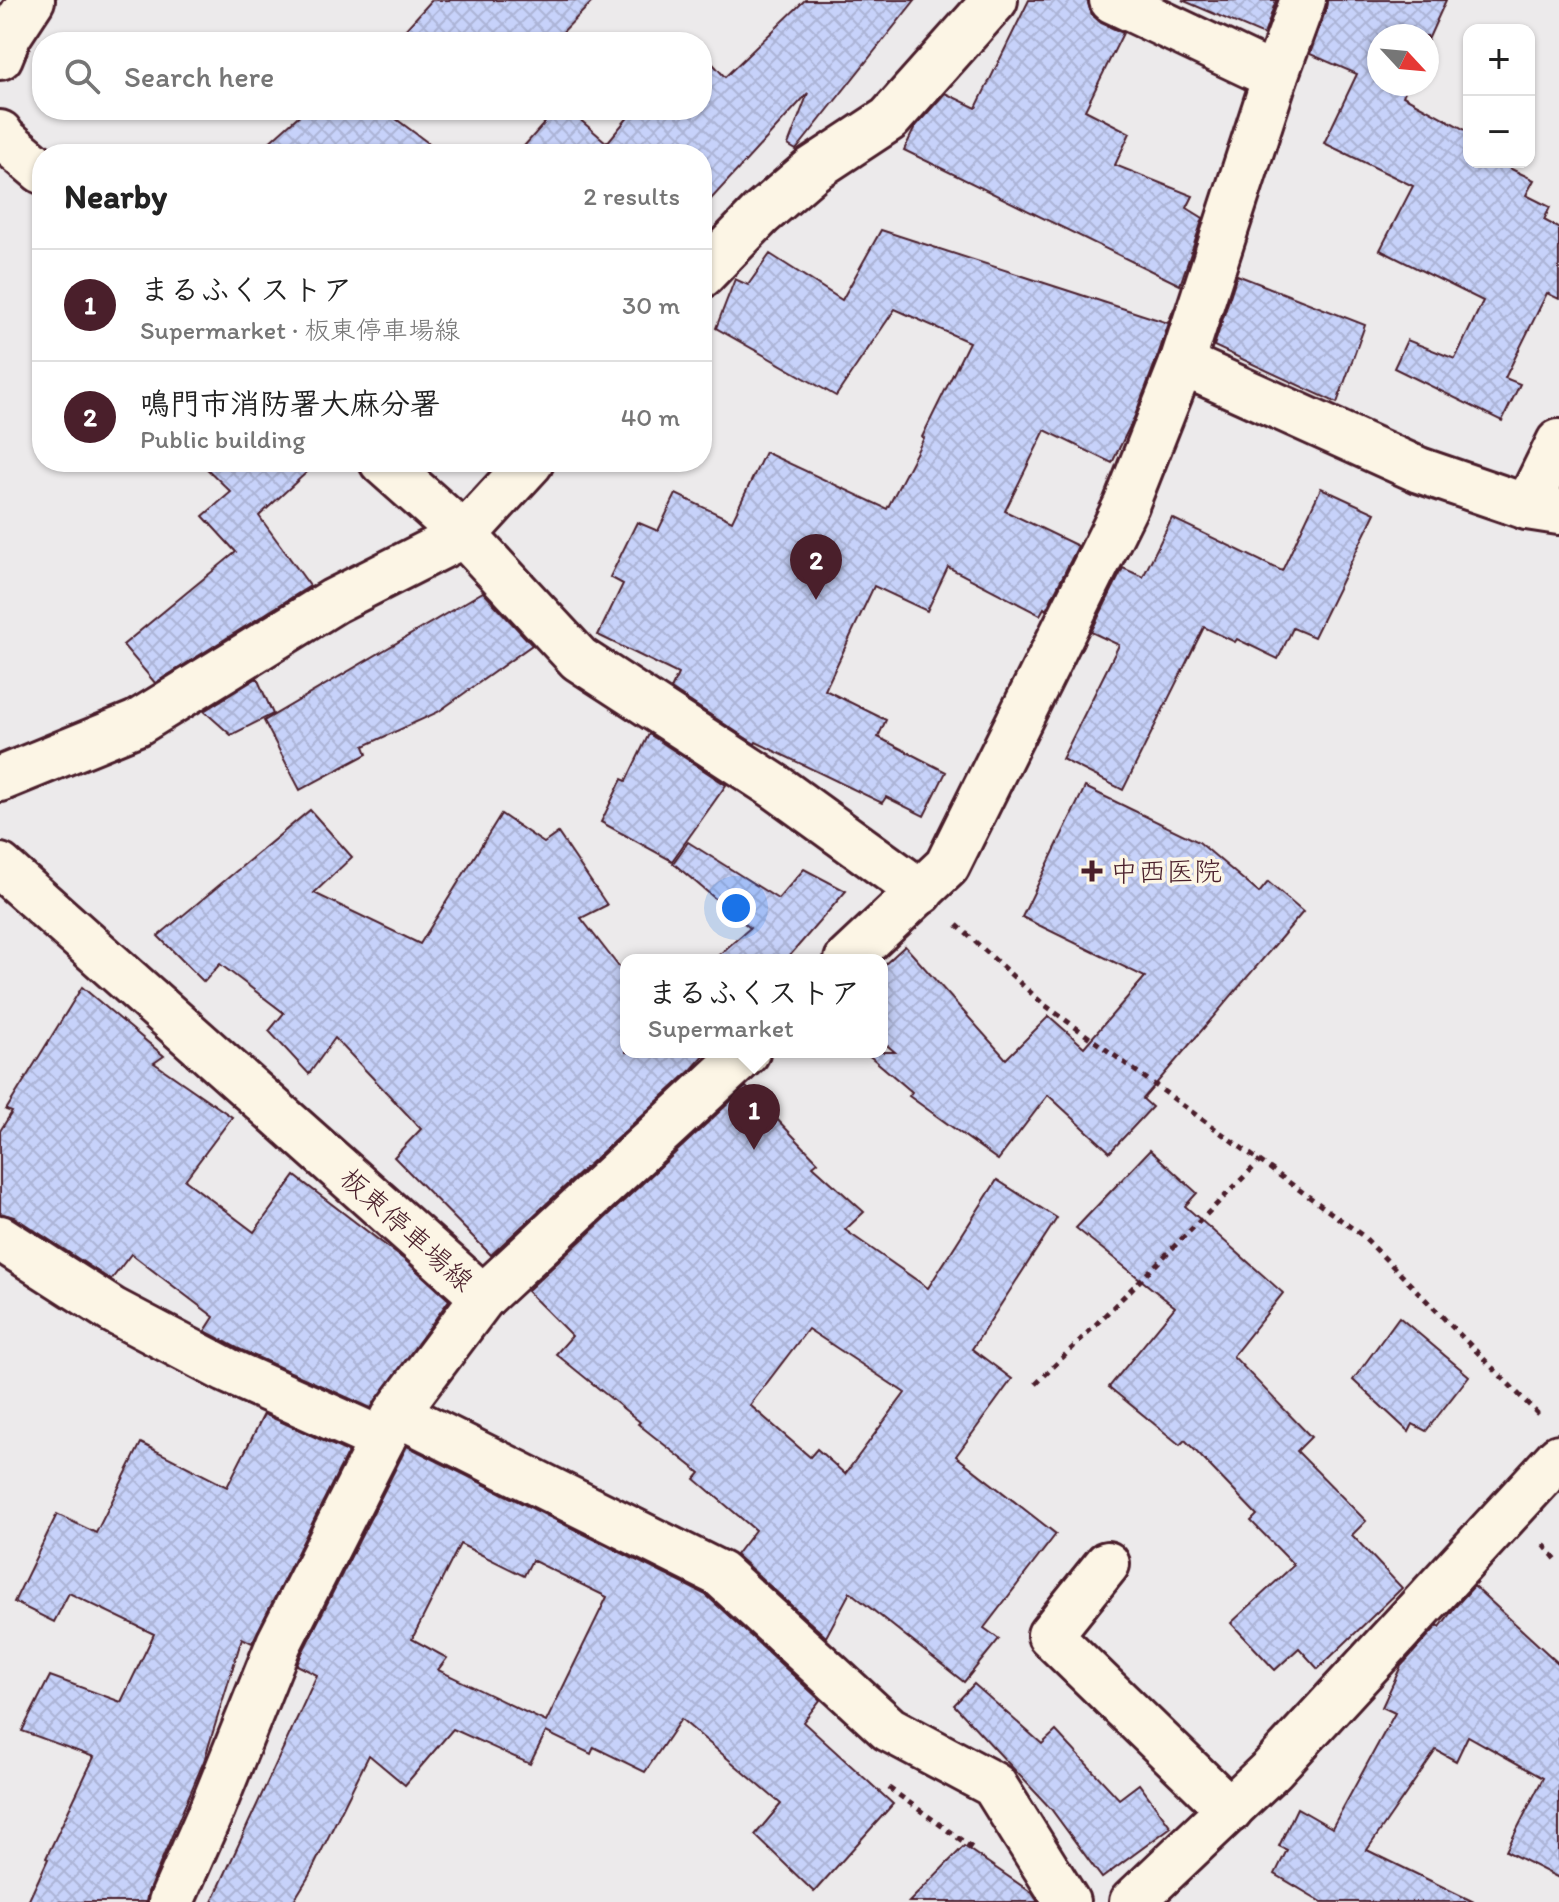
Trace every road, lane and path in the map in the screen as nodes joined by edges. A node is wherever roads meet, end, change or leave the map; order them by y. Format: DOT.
graph roads {
  1 [pos="32,0"];
  2 [pos="995,0"];
  3 [pos="1112,0"];
  4 [pos="1303,0"];
  5 [pos="0,57"];
  6 [pos="1275,77"];
  7 [pos="0,133"];
  8 [pos="32,163"];
  9 [pos="712,265"];
  10 [pos="1182,363"];
  11 [pos="1559,442"];
  12 [pos="393,472"];
  13 [pos="522,472"];
  14 [pos="1543,509"];
  15 [pos="464,535"];
  16 [pos="0,779"];
  17 [pos="0,866"];
  18 [pos="921,892"];
  19 [pos="854,954"];
  20 [pos="741,1058"];
  21 [pos="1260,1161"];
  22 [pos="0,1238"];
  23 [pos="483,1297"];
  24 [pos="1036,1384"];
  25 [pos="389,1426"];
  26 [pos="1554,1441"];
  27 [pos="1107,1564"];
  28 [pos="1230,1810"];
  29 [pos="171,1902"];
  30 [pos="1067,1902"];
  31 [pos="1132,1902"];
  1 -- 5 [label="street"];
  2 -- 9 [label="street"];
  3 -- 6 [label="street"];
  4 -- 6 [label="street"];
  6 -- 10 [label="street"];
  7 -- 8 [label="street"];
  10 -- 14 [label="street"];
  10 -- 18 [label="street"];
  11 -- 14 [label="street"];
  12 -- 15 [label="street"];
  13 -- 15 [label="street"];
  15 -- 16 [label="street"];
  15 -- 18 [label="street"];
  17 -- 23 [label="street, 板東停車場線"];
  18 -- 19 [label="street"];
  18 -- 21 [label="path"];
  20 -- 23 [label="street"];
  21 -- 24 [label="path"];
  21 -- 26 [label="path"];
  22 -- 25 [label="street"];
  23 -- 25 [label="street, 板東停車場線"];
  25 -- 29 [label="street, 板東停車場線"];
  25 -- 30 [label="street"];
  26 -- 28 [label="street"];
  27 -- 28 [label="street"];
  28 -- 31 [label="street"];
}
